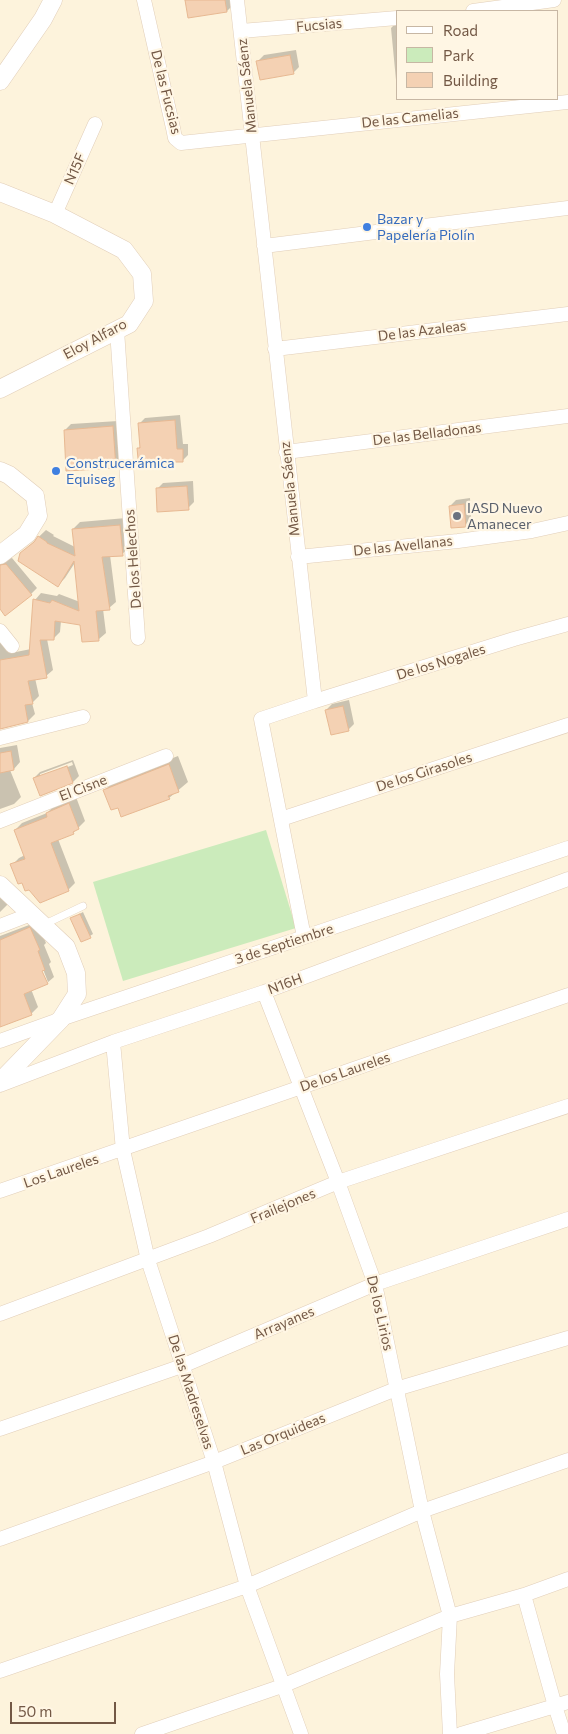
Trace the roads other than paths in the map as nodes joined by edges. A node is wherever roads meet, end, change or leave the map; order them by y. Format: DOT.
graph roads {
  1 [pos="53,0"];
  2 [pos="144,0"];
  3 [pos="237,0"];
  4 [pos="554,0"];
  5 [pos="480,10"];
  6 [pos="396,18"];
  7 [pos="241,31"];
  8 [pos="0,80"];
  9 [pos="568,102"];
  10 [pos="95,124"];
  11 [pos="252,134"];
  12 [pos="0,192"];
  13 [pos="568,208"];
  14 [pos="55,214"];
  15 [pos="264,246"];
  16 [pos="568,314"];
  17 [pos="117,330"];
  18 [pos="275,349"];
  19 [pos="0,389"];
  20 [pos="568,416"];
  21 [pos="286,452"];
  22 [pos="0,471"];
  23 [pos="568,523"];
  24 [pos="0,556"];
  25 [pos="298,557"];
  26 [pos="568,624"];
  27 [pos="0,631"];
  28 [pos="138,638"];
  29 [pos="12,646"];
  30 [pos="315,701"];
  31 [pos="82,717"];
  32 [pos="568,725"];
  33 [pos="0,738"];
  34 [pos="166,756"];
  35 [pos="281,818"];
  36 [pos="0,821"];
  37 [pos="568,848"];
  38 [pos="568,879"];
  39 [pos="0,885"];
  40 [pos="83,906"];
  41 [pos="37,920"];
  42 [pos="0,926"];
  43 [pos="304,937"];
  44 [pos="264,992"];
  45 [pos="568,996"];
  46 [pos="61,1018"];
  47 [pos="0,1041"];
  48 [pos="113,1042"];
  49 [pos="0,1084"];
  50 [pos="302,1087"];
  51 [pos="568,1106"];
  52 [pos="123,1150"];
  53 [pos="338,1182"];
  54 [pos="0,1192"];
  55 [pos="568,1219"];
  56 [pos="148,1260"];
  57 [pos="375,1284"];
  58 [pos="0,1314"];
  59 [pos="568,1338"];
  60 [pos="182,1366"];
  61 [pos="396,1389"];
  62 [pos="0,1429"];
  63 [pos="568,1460"];
  64 [pos="214,1462"];
  65 [pos="422,1511"];
  66 [pos="0,1539"];
  67 [pos="568,1579"];
  68 [pos="247,1586"];
  69 [pos="524,1595"];
  70 [pos="450,1616"];
  71 [pos="0,1671"];
  72 [pos="282,1686"];
  73 [pos="562,1704"];
  74 [pos="142,1734"];
  75 [pos="301,1734"];
  76 [pos="450,1734"];
  77 [pos="461,1734"];
  78 [pos="564,1734"];
  1 -- 8 [label="street"];
  2 -- 11 [label="street, De las Fucsias"];
  3 -- 7 [label="street, Manuela Sáenz"];
  4 -- 5 [label="street"];
  6 -- 7 [label="street, Fucsias"];
  7 -- 11 [label="street, Manuela Sáenz"];
  9 -- 11 [label="street, De las Camelias"];
  10 -- 14 [label="street, N15F"];
  11 -- 15 [label="street, Manuela Sáenz"];
  12 -- 14 [label="street, Eloy Alfaro"];
  13 -- 15 [label="street"];
  14 -- 17 [label="street, Eloy Alfaro"];
  15 -- 18 [label="street, Manuela Sáenz"];
  16 -- 18 [label="street, De las Azaleas"];
  17 -- 19 [label="street, Eloy Alfaro"];
  17 -- 28 [label="street, De los Helechos"];
  18 -- 21 [label="street, Manuela Sáenz"];
  20 -- 21 [label="street, De las Belladonas"];
  21 -- 25 [label="street, Manuela Sáenz"];
  22 -- 24 [label="street"];
  23 -- 25 [label="street, De las Avellanas"];
  25 -- 30 [label="street, Manuela Sáenz"];
  26 -- 30 [label="street, De los Nogales"];
  27 -- 29 [label="street"];
  30 -- 35 [label="street"];
  31 -- 33 [label="street"];
  32 -- 35 [label="street, De los Girasoles"];
  34 -- 36 [label="street, El Cisne"];
  35 -- 43 [label="street"];
  37 -- 43 [label="street, 3 de Septiembre"];
  38 -- 44 [label="street, N16H"];
  39 -- 41 [label="street"];
  40 -- 41 [label="lane"];
  41 -- 42 [label="street"];
  41 -- 46 [label="street"];
  43 -- 46 [label="street, 3 de Septiembre"];
  44 -- 48 [label="street, N16H"];
  44 -- 50 [label="street, De los Lirios"];
  45 -- 50 [label="street, De los Laureles"];
  46 -- 47 [label="street, 3 de Septiembre"];
  46 -- 49 [label="street"];
  48 -- 49 [label="street, N16H"];
  48 -- 52 [label="street, De las Madreselvas"];
  50 -- 52 [label="street, De los Laureles"];
  50 -- 53 [label="street, De los Lirios"];
  51 -- 53 [label="street, Frailejones"];
  52 -- 54 [label="street, Los Laureles"];
  52 -- 56 [label="street, De las Madreselvas"];
  53 -- 56 [label="street, Frailejones"];
  53 -- 57 [label="street, De los Lirios"];
  55 -- 57 [label="street, Arrayanes"];
  56 -- 58 [label="street, Frailejones"];
  56 -- 60 [label="street, De las Madreselvas"];
  57 -- 60 [label="street, Arrayanes"];
  57 -- 61 [label="street, De los Lirios"];
  59 -- 61 [label="street, Las Orquideas"];
  60 -- 62 [label="street, Arrayanes"];
  60 -- 64 [label="street, De las Madreselvas"];
  61 -- 64 [label="street, Las Orquideas"];
  61 -- 65 [label="street, De los Lirios"];
  63 -- 65 [label="street"];
  64 -- 66 [label="street, Las Orquideas"];
  64 -- 68 [label="street, De las Madreselvas"];
  65 -- 68 [label="street"];
  65 -- 70 [label="street, De los Lirios"];
  67 -- 69 [label="street"];
  68 -- 71 [label="street"];
  68 -- 72 [label="street, De las Madreselvas"];
  69 -- 70 [label="street"];
  69 -- 73 [label="street"];
  70 -- 72 [label="street"];
  70 -- 76 [label="street, De los Lirios"];
  72 -- 74 [label="street"];
  72 -- 75 [label="street, De las Madreselvas"];
  73 -- 77 [label="street"];
  73 -- 78 [label="street"];
}
